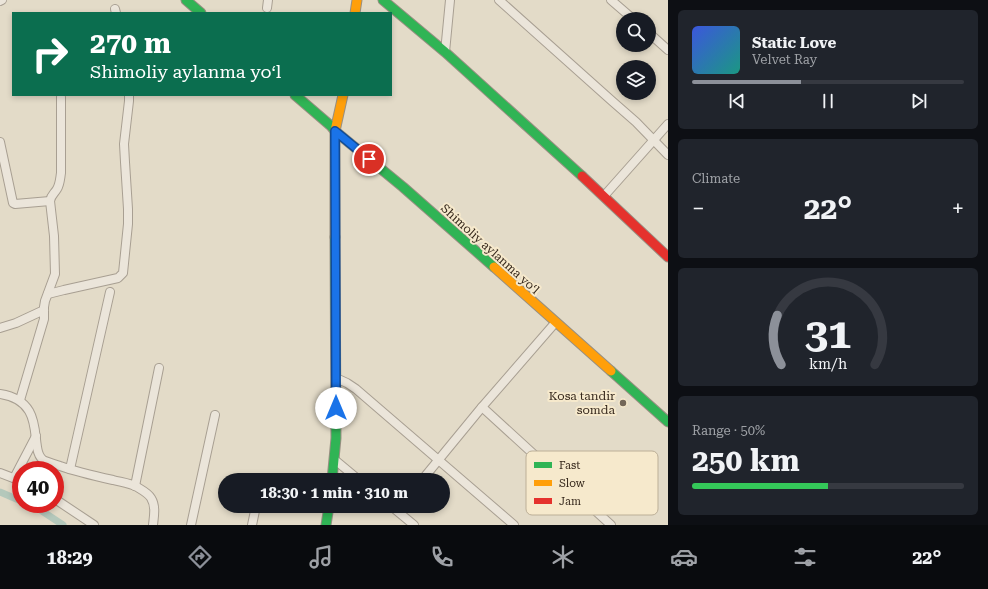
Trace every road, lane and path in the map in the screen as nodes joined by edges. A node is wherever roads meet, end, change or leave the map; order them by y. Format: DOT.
graph roads {
  1 [pos="186,0"];
  2 [pos="357,0"];
  3 [pos="383,0"];
  4 [pos="450,0"];
  5 [pos="499,0"];
  6 [pos="611,0"];
  7 [pos="200,12"];
  8 [pos="355,12"];
  9 [pos="625,12"];
  10 [pos="656,39"];
  11 [pos="668,50"];
  12 [pos="445,52"];
  13 [pos="129,96"];
  14 [pos="296,96"];
  15 [pos="343,96"];
  16 [pos="61,97"];
  17 [pos="668,124"];
  18 [pos="335,131"];
  19 [pos="653,141"];
  20 [pos="0,142"];
  21 [pos="668,155"];
  22 [pos="604,196"];
  23 [pos="50,201"];
  24 [pos="668,257"];
  25 [pos="110,292"];
  26 [pos="48,294"];
  27 [pos="44,310"];
  28 [pos="555,323"];
  29 [pos="0,328"];
  30 [pos="159,368"];
  31 [pos="336,378"];
  32 [pos="0,394"];
  33 [pos="20,400"];
  34 [pos="482,407"];
  35 [pos="216,415"];
  36 [pos="668,422"];
  37 [pos="36,435"];
  38 [pos="530,451"];
  39 [pos="334,460"];
  40 [pos="438,460"];
  41 [pos="26,461"];
  42 [pos="70,469"];
  43 [pos="0,473"];
  44 [pos="333,473"];
  45 [pos="350,473"];
  46 [pos="428,473"];
  47 [pos="12,478"];
  48 [pos="135,486"];
  49 [pos="64,504"];
  50 [pos="255,513"];
  51 [pos="328,513"];
  52 [pos="401,513"];
  53 [pos="600,515"];
  54 [pos="94,525"];
  55 [pos="153,525"];
  56 [pos="191,525"];
  57 [pos="252,525"];
  58 [pos="326,525"];
  59 [pos="414,525"];
  60 [pos="514,525"];
  61 [pos="611,525"];
  1 -- 7 [label="street"];
  2 -- 8 [label="street"];
  3 -- 12 [label="street"];
  4 -- 12 [label="street"];
  5 -- 19 [label="street"];
  6 -- 9 [label="street"];
  10 -- 11 [label="street"];
  12 -- 22 [label="street"];
  13 -- 26 [label="street"];
  14 -- 18 [label="street, Shimoliy aylanma yoʻl"];
  15 -- 18 [label="street"];
  16 -- 23 [label="street"];
  17 -- 19 [label="street"];
  18 -- 28 [label="street, Shimoliy aylanma yoʻl"];
  18 -- 31 [label="street"];
  19 -- 21 [label="street"];
  19 -- 22 [label="street"];
  20 -- 23 [label="street"];
  22 -- 24 [label="street"];
  23 -- 26 [label="street"];
  25 -- 42 [label="street"];
  26 -- 27 [label="street"];
  27 -- 29 [label="street"];
  27 -- 33 [label="street"];
  28 -- 34 [label="street"];
  28 -- 36 [label="street, Shimoliy aylanma yoʻl"];
  30 -- 48 [label="street"];
  31 -- 39 [label="street"];
  31 -- 40 [label="street"];
  32 -- 33 [label="street"];
  33 -- 37 [label="street"];
  34 -- 38 [label="street"];
  34 -- 40 [label="street"];
  35 -- 56 [label="street"];
  37 -- 41 [label="street"];
  37 -- 42 [label="street"];
  39 -- 44 [label="street"];
  39 -- 45 [label="street"];
  40 -- 46 [label="street"];
  40 -- 60 [label="street"];
  42 -- 48 [label="street"];
  43 -- 47 [label="street"];
  48 -- 55 [label="street"];
  49 -- 54 [label="street"];
  50 -- 57 [label="street"];
  51 -- 58 [label="street"];
  52 -- 59 [label="street"];
  53 -- 61 [label="street"];
}
